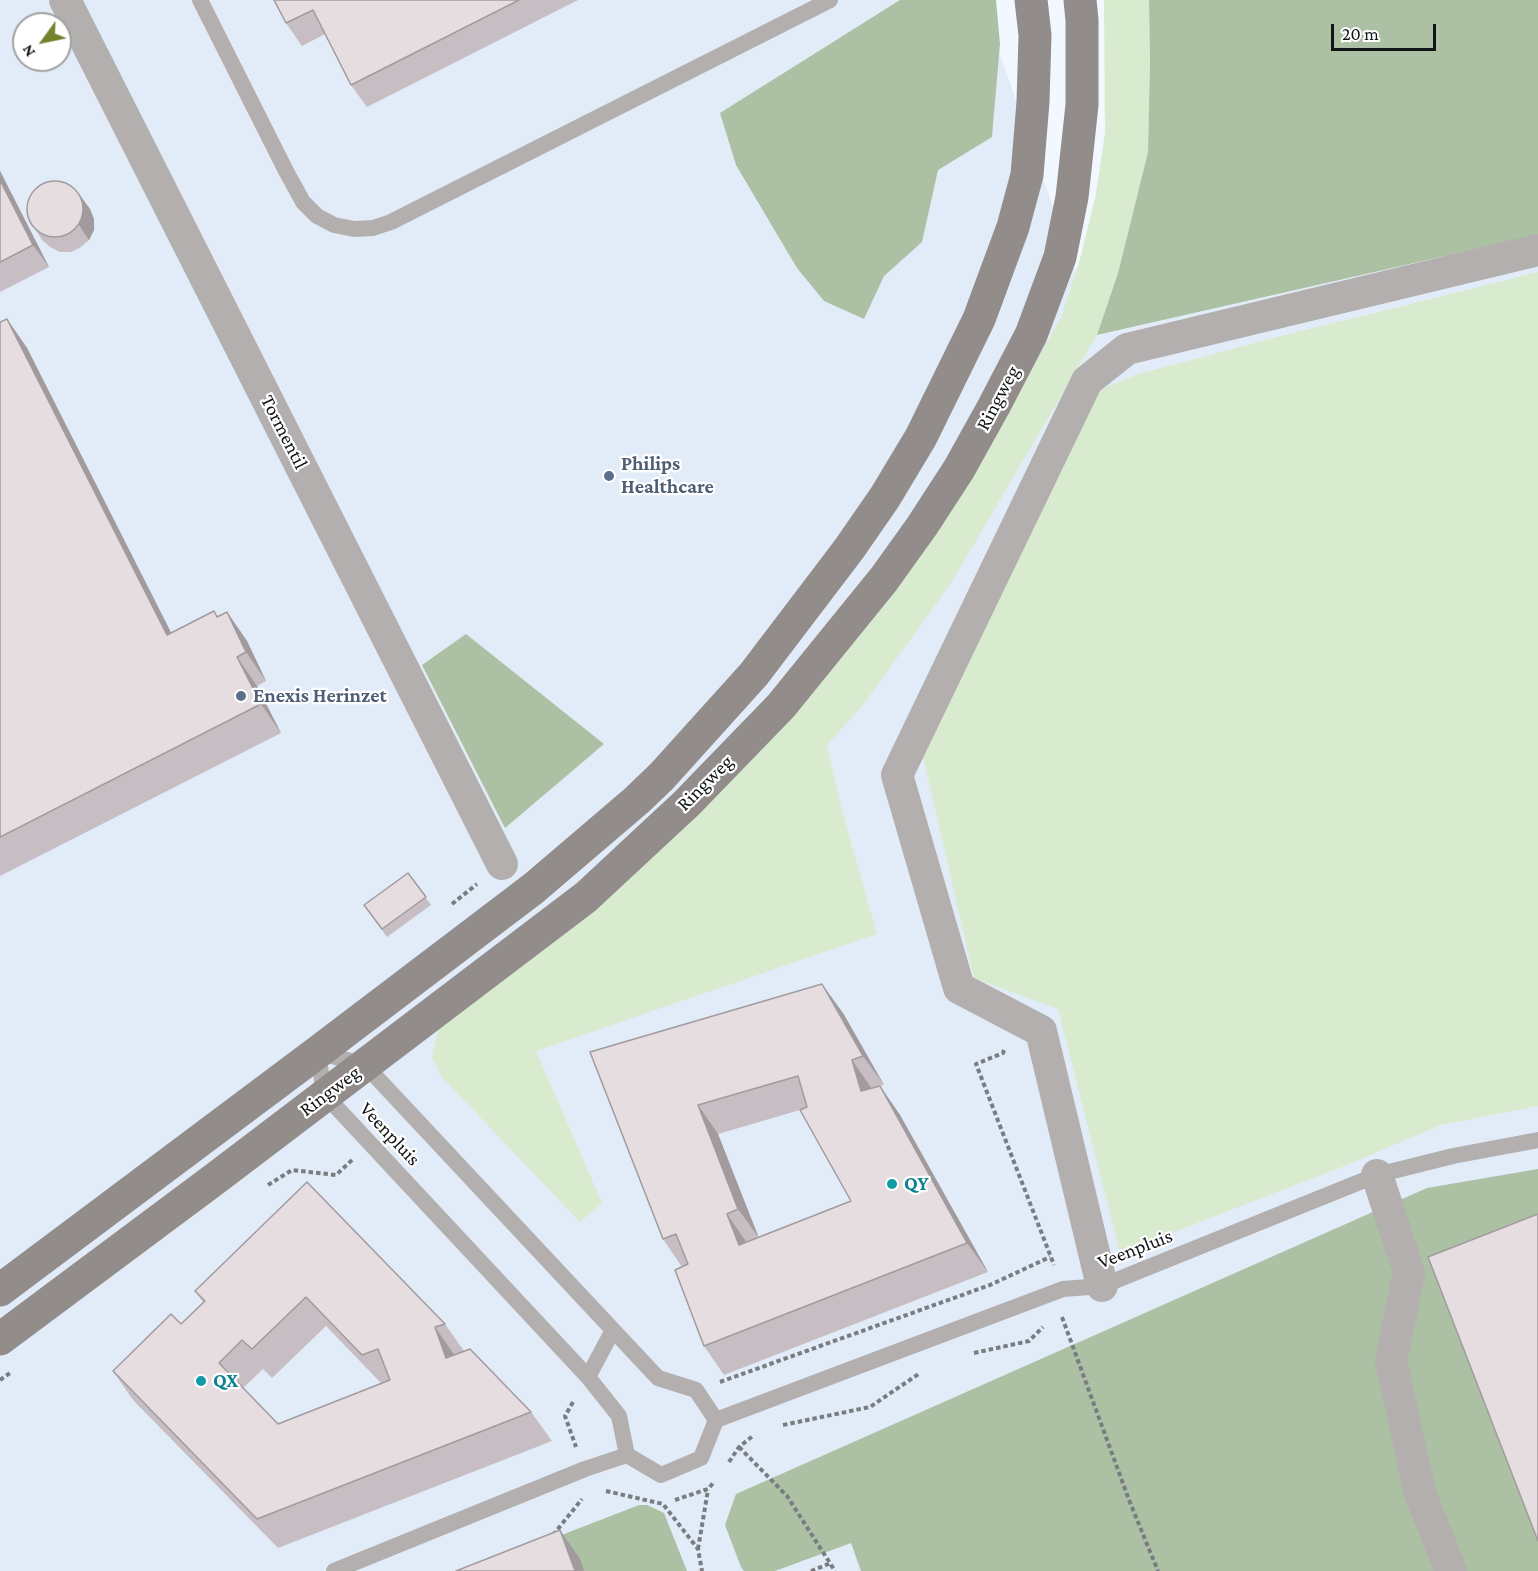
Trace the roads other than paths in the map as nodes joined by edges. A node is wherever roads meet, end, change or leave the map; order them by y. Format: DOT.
graph roads {
  1 [pos="65,0"];
  2 [pos="200,0"];
  3 [pos="830,0"];
  4 [pos="1031,0"];
  5 [pos="1080,0"];
  6 [pos="1538,250"];
  7 [pos="502,864"];
  8 [pos="318,1052"];
  9 [pos="365,1065"];
  10 [pos="324,1094"];
  11 [pos="1538,1140"];
  12 [pos="1377,1175"];
  13 [pos="1102,1286"];
  14 [pos="0,1290"];
  15 [pos="612,1330"];
  16 [pos="0,1339"];
  17 [pos="588,1377"];
  18 [pos="716,1420"];
  19 [pos="627,1455"];
  20 [pos="334,1571"];
  21 [pos="1451,1571"];
  1 -- 7 [label="street, Tormentil"];
  2 -- 3 [label="lane"];
  4 -- 8 [label="main road, Ringweg"];
  5 -- 9 [label="main road, Ringweg"];
  6 -- 13 [label="street"];
  8 -- 9 [label="lane"];
  8 -- 10 [label="lane"];
  8 -- 14 [label="main road, Ringweg"];
  9 -- 10 [label="main road, Ringweg"];
  9 -- 15 [label="lane, Veenpluis"];
  10 -- 16 [label="main road, Ringweg"];
  10 -- 17 [label="lane, Veenpluis"];
  11 -- 12 [label="lane, Veenpluis"];
  12 -- 13 [label="lane, Veenpluis"];
  12 -- 21 [label="street"];
  13 -- 18 [label="lane, Veenpluis"];
  15 -- 17 [label="lane"];
  15 -- 18 [label="lane, Veenpluis"];
  17 -- 19 [label="lane, Veenpluis"];
  18 -- 19 [label="lane"];
  19 -- 20 [label="lane"];
}
